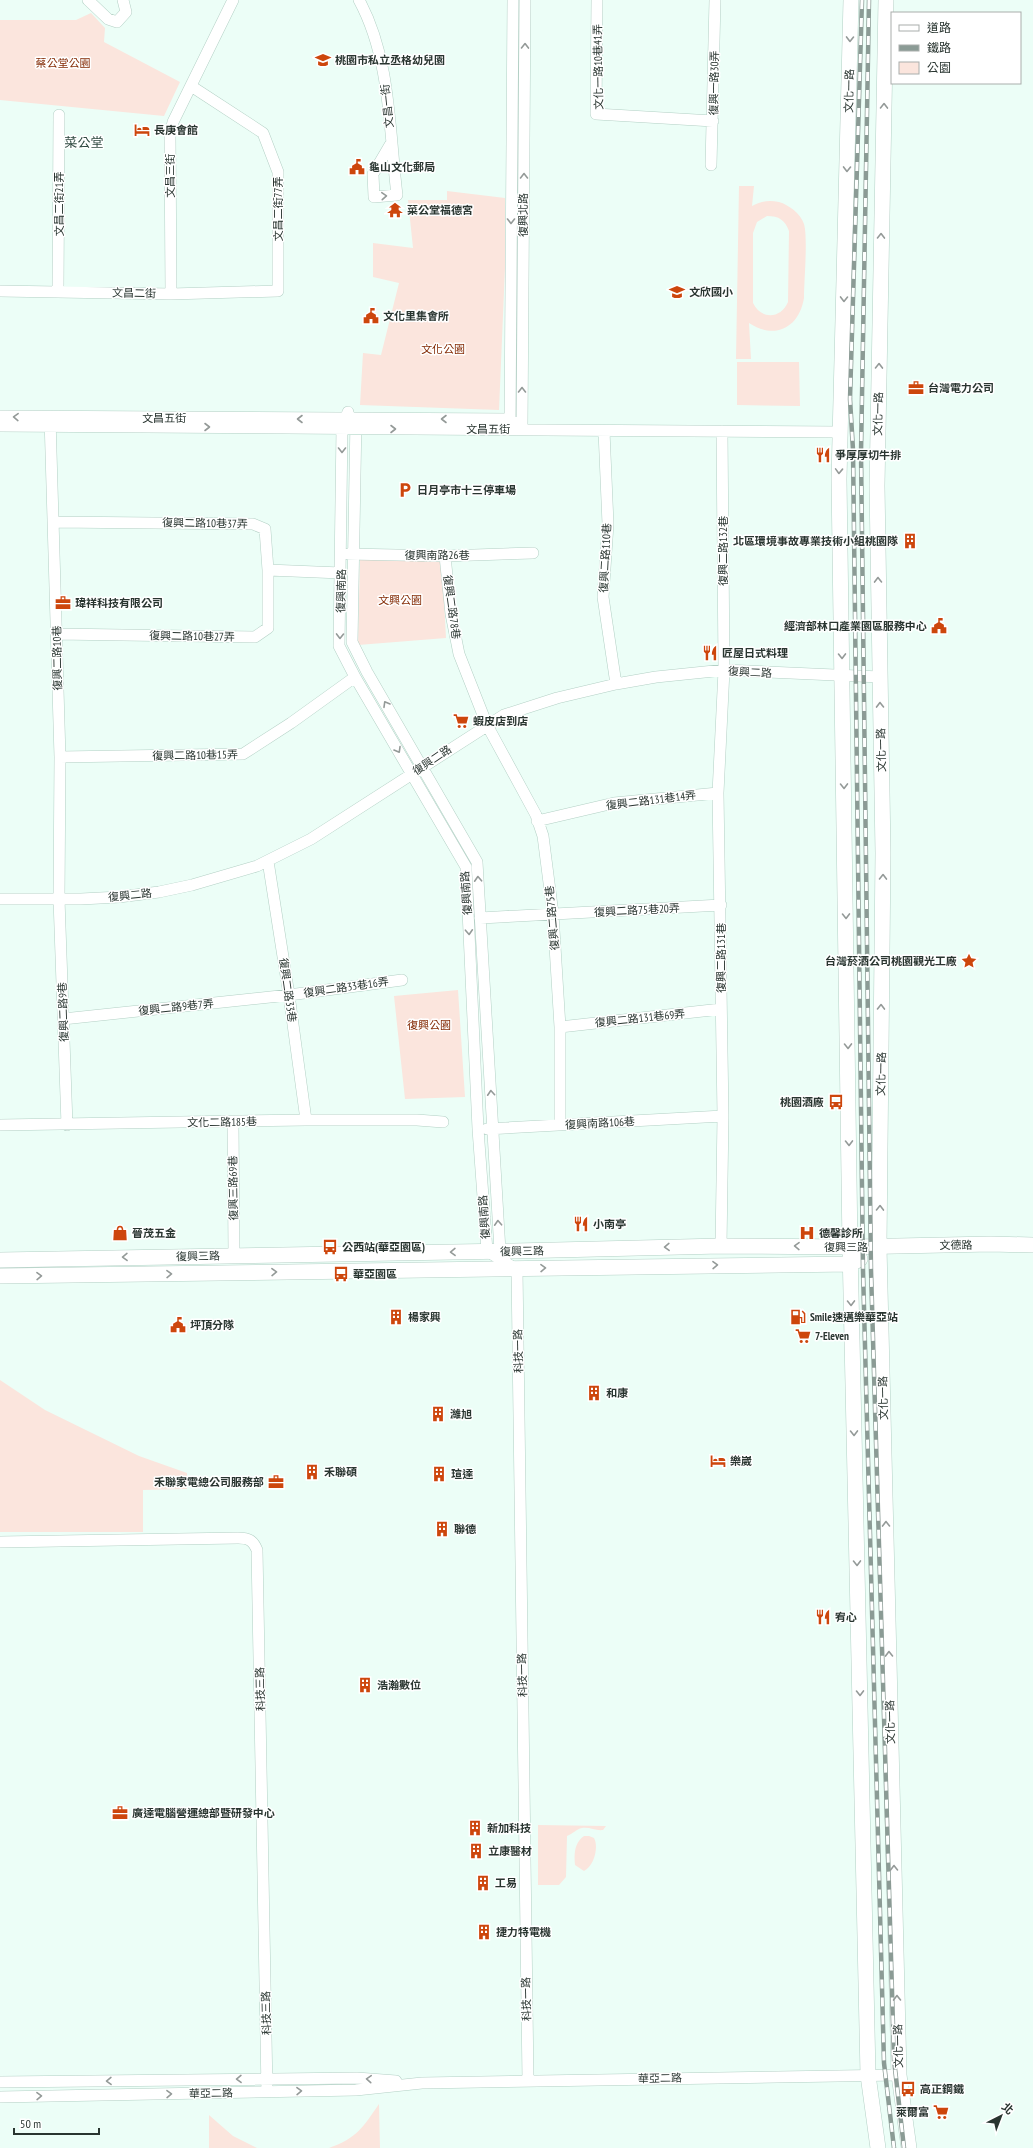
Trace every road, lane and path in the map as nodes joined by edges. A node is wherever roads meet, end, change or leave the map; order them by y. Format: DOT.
graph roads {
  1 [pos="88,0"];
  2 [pos="123,0"];
  3 [pos="232,0"];
  4 [pos="359,0"];
  5 [pos="513,0"];
  6 [pos="525,0"];
  7 [pos="597,0"];
  8 [pos="715,0"];
  9 [pos="852,0"];
  10 [pos="886,0"];
  11 [pos="191,86"];
  12 [pos="512,108"];
  13 [pos="524,108"];
  14 [pos="59,115"];
  15 [pos="713,121"];
  16 [pos="390,145"];
  17 [pos="711,165"];
  18 [pos="511,256"];
  19 [pos="523,256"];
  20 [pos="0,291"];
  21 [pos="58,292"];
  22 [pos="268,292"];
  23 [pos="170,294"];
  24 [pos="0,416"];
  25 [pos="349,421"];
  26 [pos="51,422"];
  27 [pos="510,424"];
  28 [pos="0,426"];
  29 [pos="522,429"];
  30 [pos="604,431"];
  31 [pos="722,432"];
  32 [pos="840,432"];
  33 [pos="54,522"];
  34 [pos="533,553"];
  35 [pos="342,554"];
  36 [pos="355,555"];
  37 [pos="445,556"];
  38 [pos="268,570"];
  39 [pos="341,573"];
  40 [pos="57,634"];
  41 [pos="724,670"];
  42 [pos="843,676"];
  43 [pos="355,677"];
  44 [pos="880,677"];
  45 [pos="616,684"];
  46 [pos="487,725"];
  47 [pos="60,757"];
  48 [pos="422,767"];
  49 [pos="412,774"];
  50 [pos="718,793"];
  51 [pos="443,804"];
  52 [pos="432,810"];
  53 [pos="537,821"];
  54 [pos="268,861"];
  55 [pos="0,899"];
  56 [pos="59,899"];
  57 [pos="721,905"];
  58 [pos="554,914"];
  59 [pos="480,918"];
  60 [pos="402,980"];
  61 [pos="289,995"];
  62 [pos="721,1009"];
  63 [pos="63,1019"];
  64 [pos="560,1027"];
  65 [pos="723,1116"];
  66 [pos="306,1120"];
  67 [pos="233,1122"];
  68 [pos="443,1122"];
  69 [pos="0,1125"];
  70 [pos="67,1125"];
  71 [pos="560,1125"];
  72 [pos="493,1128"];
  73 [pos="478,1129"];
  74 [pos="1033,1245"];
  75 [pos="721,1246"];
  76 [pos="850,1247"];
  77 [pos="879,1247"];
  78 [pos="493,1251"];
  79 [pos="350,1253"];
  80 [pos="234,1255"];
  81 [pos="0,1260"];
  82 [pos="851,1264"];
  83 [pos="517,1269"];
  84 [pos="350,1272"];
  85 [pos="0,1276"];
  86 [pos="0,1542"];
  87 [pos="868,2075"];
  88 [pos="899,2075"];
  89 [pos="267,2079"];
  90 [pos="528,2080"];
  91 [pos="0,2082"];
  92 [pos="422,2083"];
  93 [pos="267,2091"];
  94 [pos="0,2097"];
  95 [pos="878,2148"];
  96 [pos="909,2148"];
  1 -- 2 [label="street"];
  3 -- 11 [label="street, 文昌三街"];
  4 -- 16 [label="street, 文昌一街"];
  5 -- 12 [label="street, 復興北路"];
  13 -- 6 [label="street, 復興北路, one-way"];
  7 -- 15 [label="street, 文化一路10巷41弄"];
  8 -- 15 [label="street, 復興一路30弄"];
  9 -- 32 [label="street, 文化一路, one-way"];
  44 -- 10 [label="street, 文化一路, one-way"];
  11 -- 22 [label="street, 文昌二街77弄"];
  11 -- 23 [label="street, 文昌三街"];
  12 -- 13 [label="street"];
  12 -- 18 [label="street, 復興北路, one-way"];
  19 -- 13 [label="street, 復興北路, one-way"];
  14 -- 21 [label="street, 文昌二街21弄"];
  15 -- 17 [label="street, 復興一路30弄"];
  18 -- 19 [label="street"];
  18 -- 27 [label="street, 復興北路"];
  29 -- 19 [label="street, 復興北路, one-way"];
  20 -- 21 [label="street, 文昌二街"];
  21 -- 23 [label="street, 文昌二街"];
  22 -- 23 [label="street, 文昌二街"];
  26 -- 24 [label="street, 文昌五街, one-way"];
  25 -- 26 [label="street, 文昌五街"];
  25 -- 27 [label="street, 文昌五街"];
  25 -- 35 [label="street, 復興南路, one-way"];
  25 -- 36 [label="street, 復興南路"];
  26 -- 28 [label="street, 文昌五街"];
  26 -- 33 [label="street, 復興二路10巷"];
  27 -- 29 [label="street, 文昌五街"];
  29 -- 30 [label="street"];
  30 -- 31 [label="street"];
  30 -- 45 [label="street, 復興二路110巷"];
  31 -- 32 [label="street"];
  31 -- 41 [label="street, 復興二路132巷"];
  32 -- 42 [label="street, 文化一路, one-way"];
  33 -- 38 [label="street, 復興二路10巷37弄"];
  33 -- 40 [label="street, 復興二路10巷"];
  34 -- 37 [label="street, 復興南路26巷"];
  35 -- 36 [label="street, 復興南路26巷"];
  35 -- 39 [label="street, 復興南路"];
  36 -- 37 [label="street, 復興南路26巷"];
  48 -- 36 [label="street, 復興南路, one-way"];
  37 -- 46 [label="street, 復興二路78巷"];
  38 -- 39 [label="street"];
  38 -- 40 [label="street, 復興二路10巷27弄"];
  39 -- 43 [label="street, 復興南路, one-way"];
  40 -- 47 [label="street, 復興二路10巷"];
  41 -- 42 [label="street, 復興二路"];
  41 -- 45 [label="street, 復興二路"];
  41 -- 50 [label="street, 復興二路131巷"];
  42 -- 44 [label="street, 復興二路"];
  42 -- 76 [label="street, 文化一路, one-way"];
  43 -- 47 [label="street, 復興二路10巷15弄"];
  43 -- 49 [label="street, 復興南路, one-way"];
  77 -- 44 [label="street, 文化一路, one-way"];
  45 -- 46 [label="street, 復興二路"];
  46 -- 48 [label="street, 復興二路"];
  46 -- 53 [label="street, 復興二路75巷"];
  47 -- 56 [label="street, 復興二路10巷"];
  48 -- 49 [label="street, 復興二路"];
  48 -- 51 [label="street, 復興南路"];
  49 -- 52 [label="street, 復興南路"];
  49 -- 54 [label="street, 復興二路"];
  50 -- 53 [label="street, 復興二路131巷14弄"];
  50 -- 57 [label="street, 復興二路131巷"];
  51 -- 52 [label="street"];
  59 -- 51 [label="street, 復興南路, one-way"];
  52 -- 73 [label="street, 復興南路, one-way"];
  53 -- 58 [label="street, 復興二路75巷"];
  54 -- 56 [label="street, 復興二路"];
  54 -- 61 [label="street, 復興二路33巷"];
  55 -- 56 [label="street, 復興二路"];
  56 -- 63 [label="street, 復興二路9巷"];
  57 -- 58 [label="street, 復興二路75巷20弄"];
  57 -- 62 [label="street, 復興二路131巷"];
  58 -- 59 [label="street, 復興二路75巷20弄"];
  58 -- 64 [label="street, 復興二路75巷"];
  72 -- 59 [label="street, 復興南路, one-way"];
  60 -- 61 [label="street, 復興二路33巷16弄"];
  61 -- 63 [label="street, 復興二路9巷7弄"];
  61 -- 66 [label="street, 復興二路33巷"];
  62 -- 64 [label="street, 復興二路131巷69弄"];
  62 -- 65 [label="street, 復興二路131巷"];
  63 -- 70 [label="street, 復興二路9巷"];
  64 -- 71 [label="street, 復興二路75巷"];
  65 -- 71 [label="street, 復興南路106巷"];
  65 -- 75 [label="street, 復興二路131巷"];
  66 -- 67 [label="street, 文化二路185巷"];
  66 -- 68 [label="street, 文化二路185巷"];
  67 -- 70 [label="street, 文化二路185巷"];
  67 -- 80 [label="street, 復興三路69巷"];
  69 -- 70 [label="street, 文化二路185巷"];
  71 -- 72 [label="street, 復興南路106巷"];
  72 -- 73 [label="street, 復興南路106巷"];
  78 -- 72 [label="street, 復興南路, one-way"];
  73 -- 78 [label="street, 復興南路"];
  74 -- 77 [label="street, 文德路"];
  76 -- 75 [label="street, 復興三路, one-way"];
  75 -- 78 [label="street, 復興三路, one-way"];
  76 -- 77 [label="street, 復興三路"];
  76 -- 82 [label="street, 文化一路"];
  77 -- 82 [label="street, 復興三路"];
  88 -- 77 [label="street, 文化一路, one-way"];
  78 -- 79 [label="street, 復興三路, one-way"];
  78 -- 83 [label="street, 復興南路"];
  79 -- 80 [label="street, 復興三路"];
  79 -- 84 [label="street"];
  80 -- 81 [label="street, 復興三路, one-way"];
  83 -- 82 [label="street, 復興三路, one-way"];
  82 -- 87 [label="street, 文化一路, one-way"];
  83 -- 84 [label="street, 復興三路"];
  83 -- 90 [label="street, 科技一路"];
  85 -- 84 [label="street, 復興三路, one-way"];
  86 -- 89 [label="street, 科技三路"];
  87 -- 88 [label="street, 華亞二路"];
  87 -- 90 [label="street, 華亞二路"];
  87 -- 95 [label="street, 文化一路"];
  88 -- 96 [label="street, 文化一路"];
  89 -- 91 [label="street, 華亞二路, one-way"];
  92 -- 89 [label="street, 華亞二路, one-way"];
  89 -- 93 [label="street, 科技三路"];
  90 -- 92 [label="street, 華亞二路"];
  93 -- 92 [label="street, 華亞二路, one-way"];
  94 -- 93 [label="street, 華亞二路, one-way"];
}
